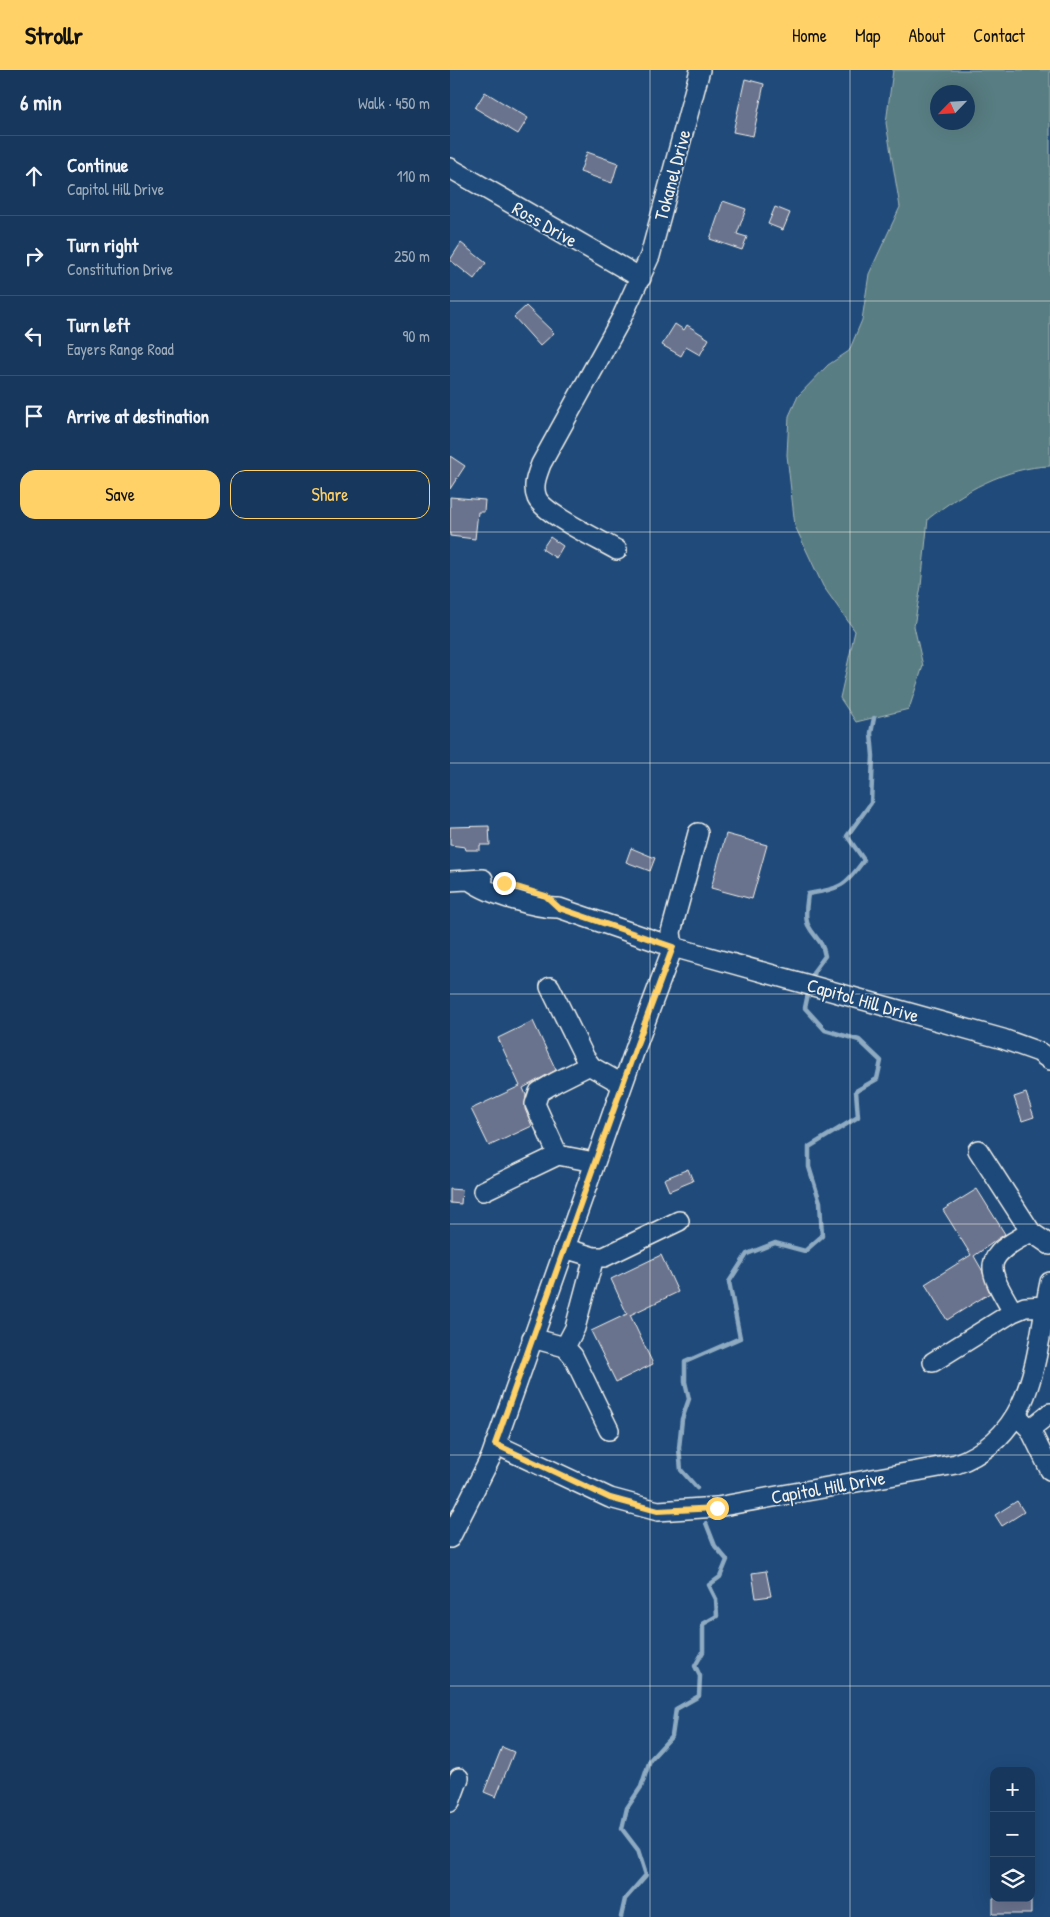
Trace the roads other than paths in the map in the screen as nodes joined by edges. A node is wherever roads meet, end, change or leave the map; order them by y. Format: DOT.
graph roads {
  1 [pos="700,70"];
  2 [pos="450,168"];
  3 [pos="641,278"];
  4 [pos="617,550"];
  5 [pos="698,833"];
  6 [pos="450,881"];
  7 [pos="673,947"];
  8 [pos="550,987"];
  9 [pos="1050,1060"];
  10 [pos="590,1065"];
  11 [pos="622,1084"];
  12 [pos="978,1150"];
  13 [pos="558,1155"];
  14 [pos="594,1162"];
  15 [pos="483,1191"];
  16 [pos="679,1221"];
  17 [pos="1031,1232"];
  18 [pos="1050,1246"];
  19 [pos="564,1248"];
  20 [pos="594,1257"];
  21 [pos="1050,1282"];
  22 [pos="1046,1306"];
  23 [pos="1013,1312"];
  24 [pos="532,1338"];
  25 [pos="565,1347"];
  26 [pos="933,1362"];
  27 [pos="1050,1413"];
  28 [pos="1016,1415"];
  29 [pos="1030,1429"];
  30 [pos="609,1430"];
  31 [pos="495,1444"];
  32 [pos="1050,1470"];
  33 [pos="450,1538"];
  34 [pos="459,1778"];
  35 [pos="450,1802"];
  1 -- 3 [label="street, Tokanel Drive"];
  2 -- 3 [label="street, Ross Drive"];
  3 -- 4 [label="street, Tokanel Drive"];
  5 -- 7 [label="street"];
  6 -- 7 [label="street, Capitol Hill Drive"];
  7 -- 9 [label="street, Capitol Hill Drive"];
  7 -- 11 [label="street"];
  8 -- 10 [label="street"];
  10 -- 11 [label="street"];
  10 -- 13 [label="street"];
  11 -- 14 [label="street"];
  12 -- 17 [label="street"];
  13 -- 14 [label="street"];
  13 -- 15 [label="street"];
  14 -- 19 [label="street"];
  16 -- 20 [label="street"];
  17 -- 18 [label="street"];
  17 -- 23 [label="street"];
  19 -- 20 [label="street"];
  19 -- 24 [label="street"];
  20 -- 25 [label="street"];
  21 -- 22 [label="street, Capitol Hill Drive"];
  22 -- 23 [label="street"];
  22 -- 28 [label="street, Capitol Hill Drive"];
  23 -- 26 [label="street"];
  24 -- 25 [label="street"];
  24 -- 31 [label="street"];
  25 -- 30 [label="street"];
  27 -- 29 [label="street"];
  28 -- 29 [label="street"];
  28 -- 31 [label="street, Capitol Hill Drive"];
  29 -- 32 [label="street"];
  31 -- 33 [label="street"];
  34 -- 35 [label="street"];
}
